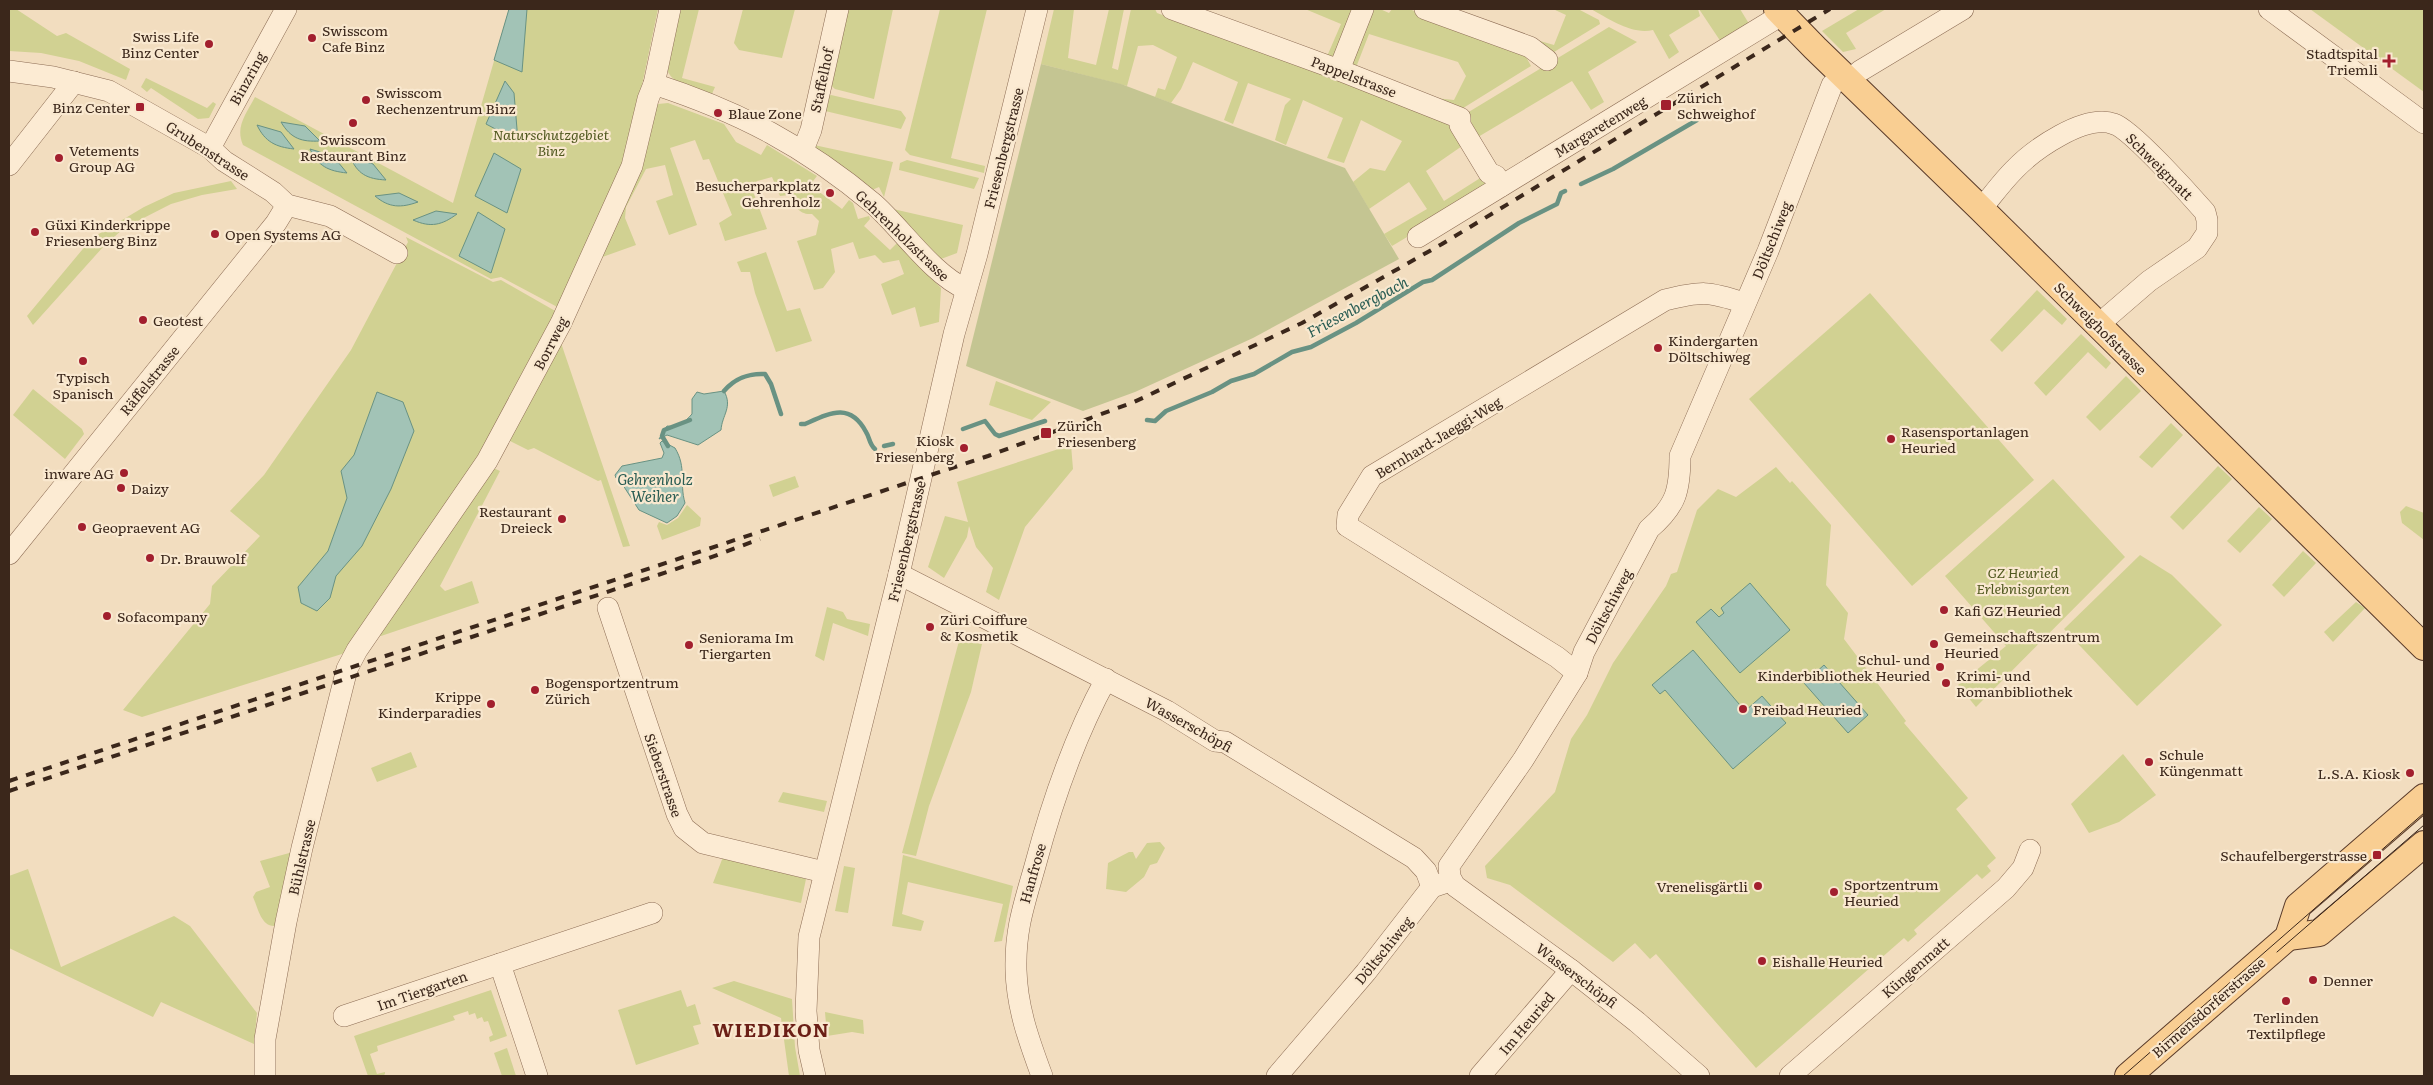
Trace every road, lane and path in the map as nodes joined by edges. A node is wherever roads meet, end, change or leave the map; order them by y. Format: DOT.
graph roads {
  1 [pos="286,9"];
  2 [pos="670,9"];
  3 [pos="838,9"];
  4 [pos="1037,9"];
  5 [pos="1172,9"];
  6 [pos="1362,9"];
  7 [pos="1425,9"];
  8 [pos="1963,9"];
  9 [pos="2269,9"];
  10 [pos="1780,12"];
  11 [pos="1547,60"];
  12 [pos="1339,70"];
  13 [pos="9,71"];
  14 [pos="1846,78"];
  15 [pos="74,82"];
  16 [pos="654,84"];
  17 [pos="2424,123"];
  18 [pos="210,148"];
  19 [pos="803,150"];
  20 [pos="9,165"];
  21 [pos="1501,186"];
  22 [pos="288,206"];
  23 [pos="1981,208"];
  24 [pos="1418,237"];
  25 [pos="397,253"];
  26 [pos="966,289"];
  27 [pos="1744,303"];
  28 [pos="2098,325"];
  29 [pos="9,554"];
  30 [pos="899,574"];
  31 [pos="608,608"];
  32 [pos="362,646"];
  33 [pos="2424,647"];
  34 [pos="1577,673"];
  35 [pos="1106,679"];
  36 [pos="2424,797"];
  37 [pos="2424,844"];
  38 [pos="2030,850"];
  39 [pos="824,872"];
  40 [pos="1436,887"];
  41 [pos="652,913"];
  42 [pos="2288,937"];
  43 [pos="500,964"];
  44 [pos="1572,970"];
  45 [pos="344,1016"];
  46 [pos="264,1076"];
  47 [pos="537,1076"];
  48 [pos="815,1076"];
  49 [pos="1042,1076"];
  50 [pos="1277,1076"];
  51 [pos="1480,1076"];
  52 [pos="1699,1076"];
  53 [pos="1790,1076"];
  54 [pos="2128,1076"];
  1 -- 18 [label="street, Binzring"];
  2 -- 16 [label="street, Borrweg"];
  3 -- 19 [label="street, Staffelhof"];
  4 -- 26 [label="street, Friesenbergstrasse"];
  5 -- 12 [label="street, Pappelstrasse"];
  6 -- 12 [label="street"];
  7 -- 11 [label="street"];
  8 -- 14 [label="street, Döltschiweg"];
  9 -- 17 [label="street"];
  10 -- 14 [label="main road, Schweighofstrasse"];
  10 -- 21 [label="street, Margaretenweg"];
  12 -- 21 [label="street, Pappelstrasse"];
  13 -- 15 [label="street, Grubenstrasse"];
  14 -- 23 [label="main road, Schweighofstrasse"];
  14 -- 27 [label="street, Döltschiweg"];
  15 -- 18 [label="street, Grubenstrasse"];
  15 -- 20 [label="street"];
  16 -- 19 [label="street, Gehrenholzstrasse"];
  16 -- 32 [label="street, Borrweg"];
  18 -- 22 [label="street, Grubenstrasse"];
  19 -- 26 [label="street, Gehrenholzstrasse"];
  21 -- 24 [label="street, Margaretenweg"];
  22 -- 25 [label="street, Grubenstrasse"];
  22 -- 29 [label="street, Räffelstrasse"];
  23 -- 28 [label="main road, Schweighofstrasse"];
  23 -- 28 [label="street, Schweigmatt"];
  26 -- 30 [label="street, Friesenbergstrasse"];
  27 -- 34 [label="street, Döltschiweg"];
  27 -- 34 [label="street, Bernhard-Jaeggi-Weg"];
  28 -- 33 [label="main road, Schweighofstrasse"];
  30 -- 35 [label="street, Wasserschöpfi"];
  30 -- 39 [label="street, Friesenbergstrasse"];
  31 -- 39 [label="street, Sieberstrasse"];
  32 -- 46 [label="street, Bühlstrasse"];
  34 -- 40 [label="street, Döltschiweg"];
  35 -- 40 [label="street, Wasserschöpfi"];
  35 -- 49 [label="street, Hanfrose"];
  36 -- 42 [label="main road"];
  37 -- 42 [label="main road"];
  38 -- 53 [label="street, Küngenmatt"];
  39 -- 48 [label="street, Friesenbergstrasse"];
  40 -- 44 [label="street, Wasserschöpfi"];
  40 -- 50 [label="street, Döltschiweg"];
  41 -- 43 [label="street, Im Tiergarten"];
  42 -- 54 [label="main road, Birmensdorferstrasse"];
  43 -- 45 [label="street, Im Tiergarten"];
  43 -- 47 [label="street"];
  44 -- 51 [label="street, Im Heuried"];
  44 -- 52 [label="street, Wasserschöpfi"];
}
